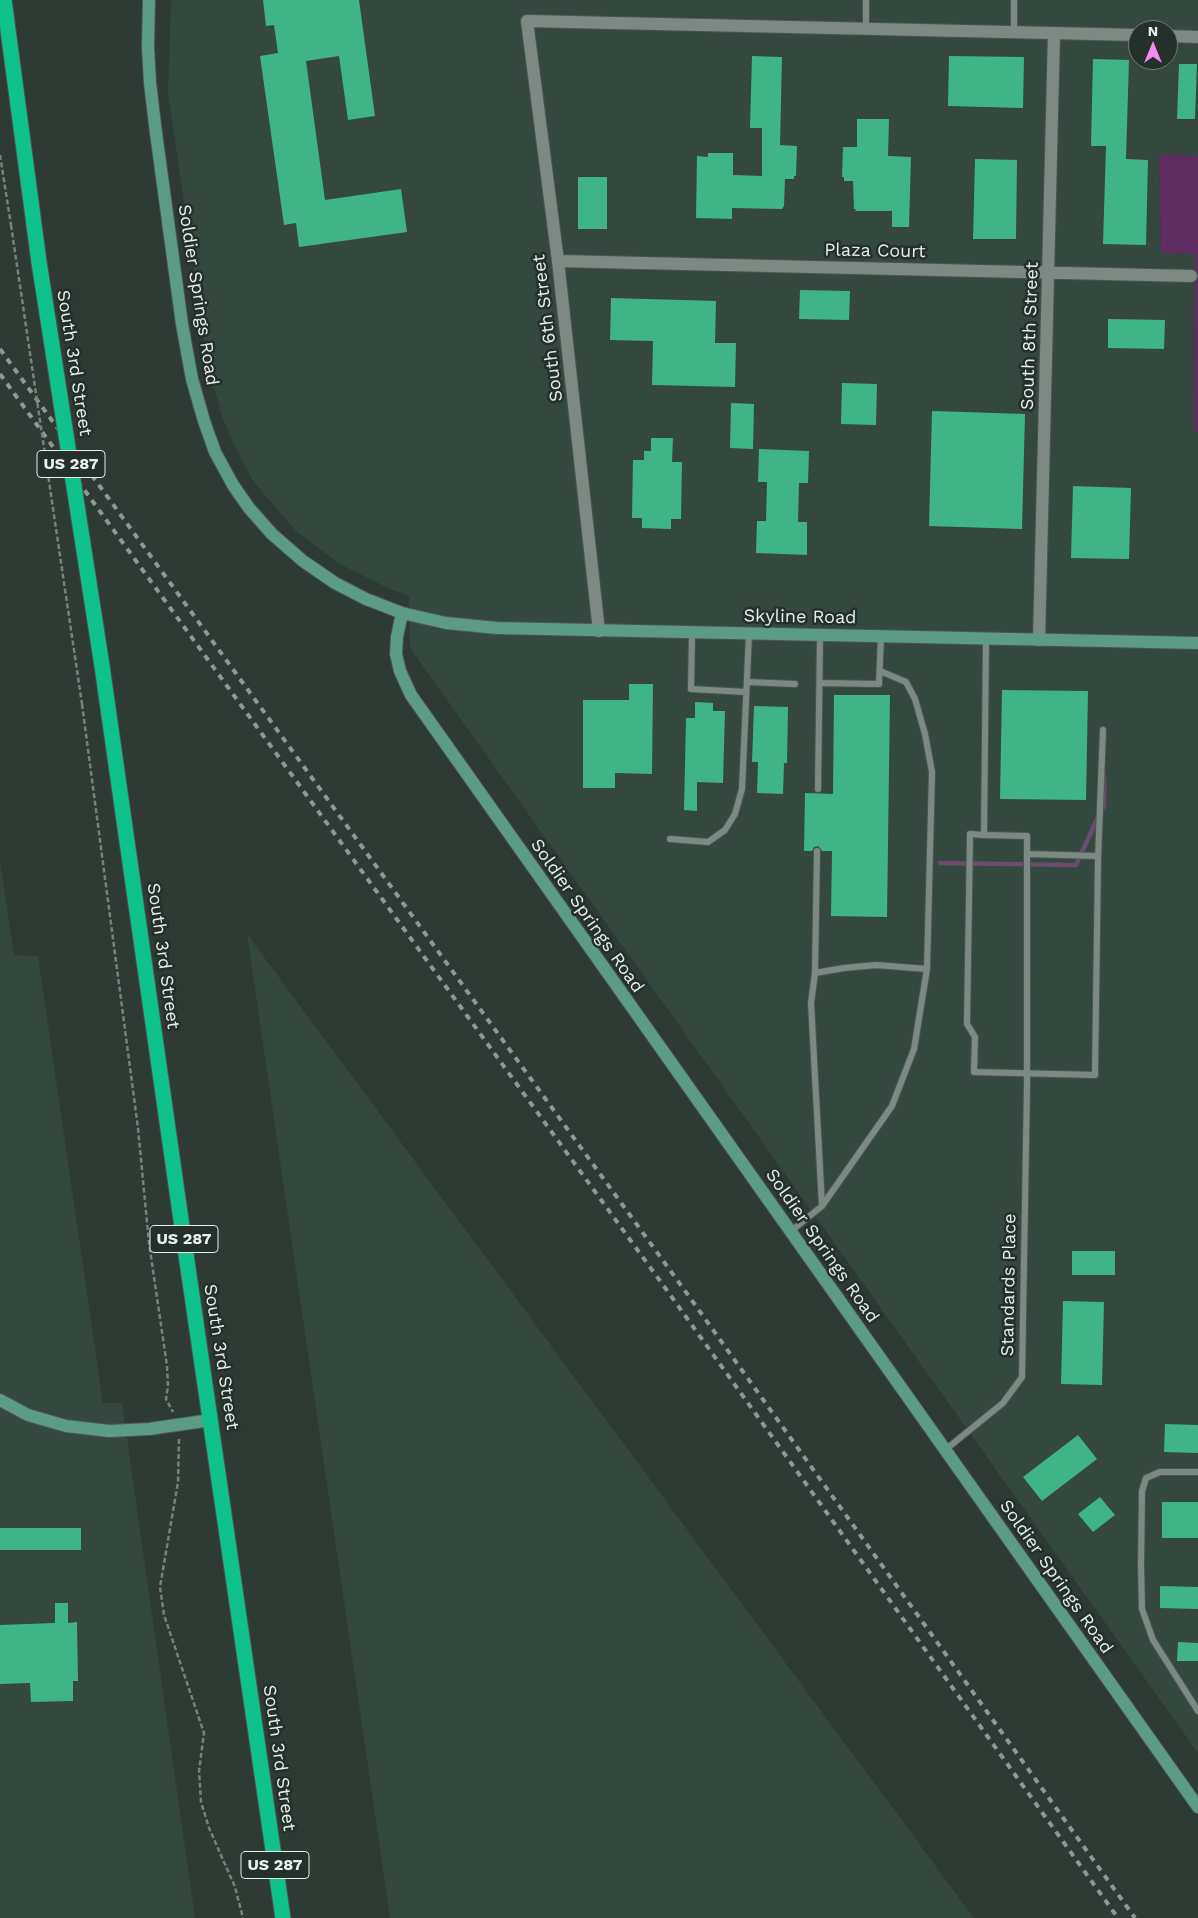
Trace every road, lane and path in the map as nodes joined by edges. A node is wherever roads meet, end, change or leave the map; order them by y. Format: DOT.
graph roads {
  1 [pos="4,0"];
  2 [pos="149,0"];
  3 [pos="866,0"];
  4 [pos="1014,0"];
  5 [pos="866,28"];
  6 [pos="1014,32"];
  7 [pos="1054,33"];
  8 [pos="1128,35"];
  9 [pos="1178,36"];
  10 [pos="1198,36"];
  11 [pos="0,155"];
  12 [pos="558,261"];
  13 [pos="1049,273"];
  14 [pos="1191,276"];
  15 [pos="402,613"];
  16 [pos="599,631"];
  17 [pos="692,633"];
  18 [pos="749,634"];
  19 [pos="820,635"];
  20 [pos="881,636"];
  21 [pos="986,639"];
  22 [pos="1039,640"];
  23 [pos="1198,643"];
  24 [pos="880,671"];
  25 [pos="746,682"];
  26 [pos="821,683"];
  27 [pos="795,684"];
  28 [pos="746,692"];
  29 [pos="1103,730"];
  30 [pos="818,789"];
  31 [pos="984,835"];
  32 [pos="670,840"];
  33 [pos="817,851"];
  34 [pos="1027,854"];
  35 [pos="1098,856"];
  36 [pos="927,969"];
  37 [pos="816,973"];
  38 [pos="1027,1073"];
  39 [pos="822,1206"];
  40 [pos="790,1232"];
  41 [pos="0,1400"];
  42 [pos="211,1420"];
  43 [pos="180,1424"];
  44 [pos="945,1450"];
  45 [pos="1198,1472"];
  46 [pos="1198,1711"];
  47 [pos="1198,1807"];
  48 [pos="243,1918"];
  49 [pos="283,1918"];
  1 -- 42 [label="highway, South 3rd Street / US 287, bridge"];
  2 -- 15 [label="street, Soldier Springs Road"];
  3 -- 5 [label="lane"];
  4 -- 6 [label="lane"];
  5 -- 6 [label="street"];
  5 -- 12 [label="street, South 6th Street"];
  6 -- 7 [label="street"];
  7 -- 8 [label="street"];
  7 -- 13 [label="street, South 8th Street"];
  9 -- 10 [label="street"];
  11 -- 43 [label="path, bridge"];
  12 -- 13 [label="street, Plaza Court"];
  12 -- 16 [label="street, South 6th Street"];
  13 -- 14 [label="street, Plaza Court"];
  13 -- 22 [label="street, South 8th Street"];
  15 -- 16 [label="street, Skyline Road"];
  15 -- 40 [label="street, Soldier Springs Road"];
  16 -- 17 [label="street, Skyline Road"];
  17 -- 18 [label="street, Skyline Road"];
  17 -- 28 [label="lane"];
  18 -- 19 [label="street, Skyline Road"];
  18 -- 25 [label="lane"];
  19 -- 20 [label="street, Skyline Road"];
  19 -- 26 [label="lane"];
  20 -- 21 [label="street, Skyline Road"];
  20 -- 24 [label="lane"];
  21 -- 22 [label="street, Skyline Road"];
  21 -- 31 [label="lane"];
  22 -- 23 [label="street, Skyline Road"];
  24 -- 26 [label="lane"];
  24 -- 36 [label="lane"];
  25 -- 27 [label="lane"];
  25 -- 28 [label="lane"];
  26 -- 30 [label="lane"];
  28 -- 32 [label="lane"];
  29 -- 35 [label="lane"];
  31 -- 34 [label="lane"];
  31 -- 38 [label="lane"];
  33 -- 37 [label="lane"];
  34 -- 35 [label="lane"];
  34 -- 38 [label="lane, Standards Place"];
  35 -- 38 [label="lane"];
  36 -- 37 [label="lane"];
  36 -- 39 [label="lane"];
  37 -- 39 [label="lane"];
  38 -- 44 [label="lane, Standards Place"];
  39 -- 40 [label="lane"];
  40 -- 44 [label="street, Soldier Springs Road"];
  41 -- 43 [label="street"];
  42 -- 43 [label="street"];
  42 -- 49 [label="highway, South 3rd Street / US 287"];
  43 -- 48 [label="path"];
  44 -- 47 [label="street, Soldier Springs Road"];
  45 -- 46 [label="lane"];
}
